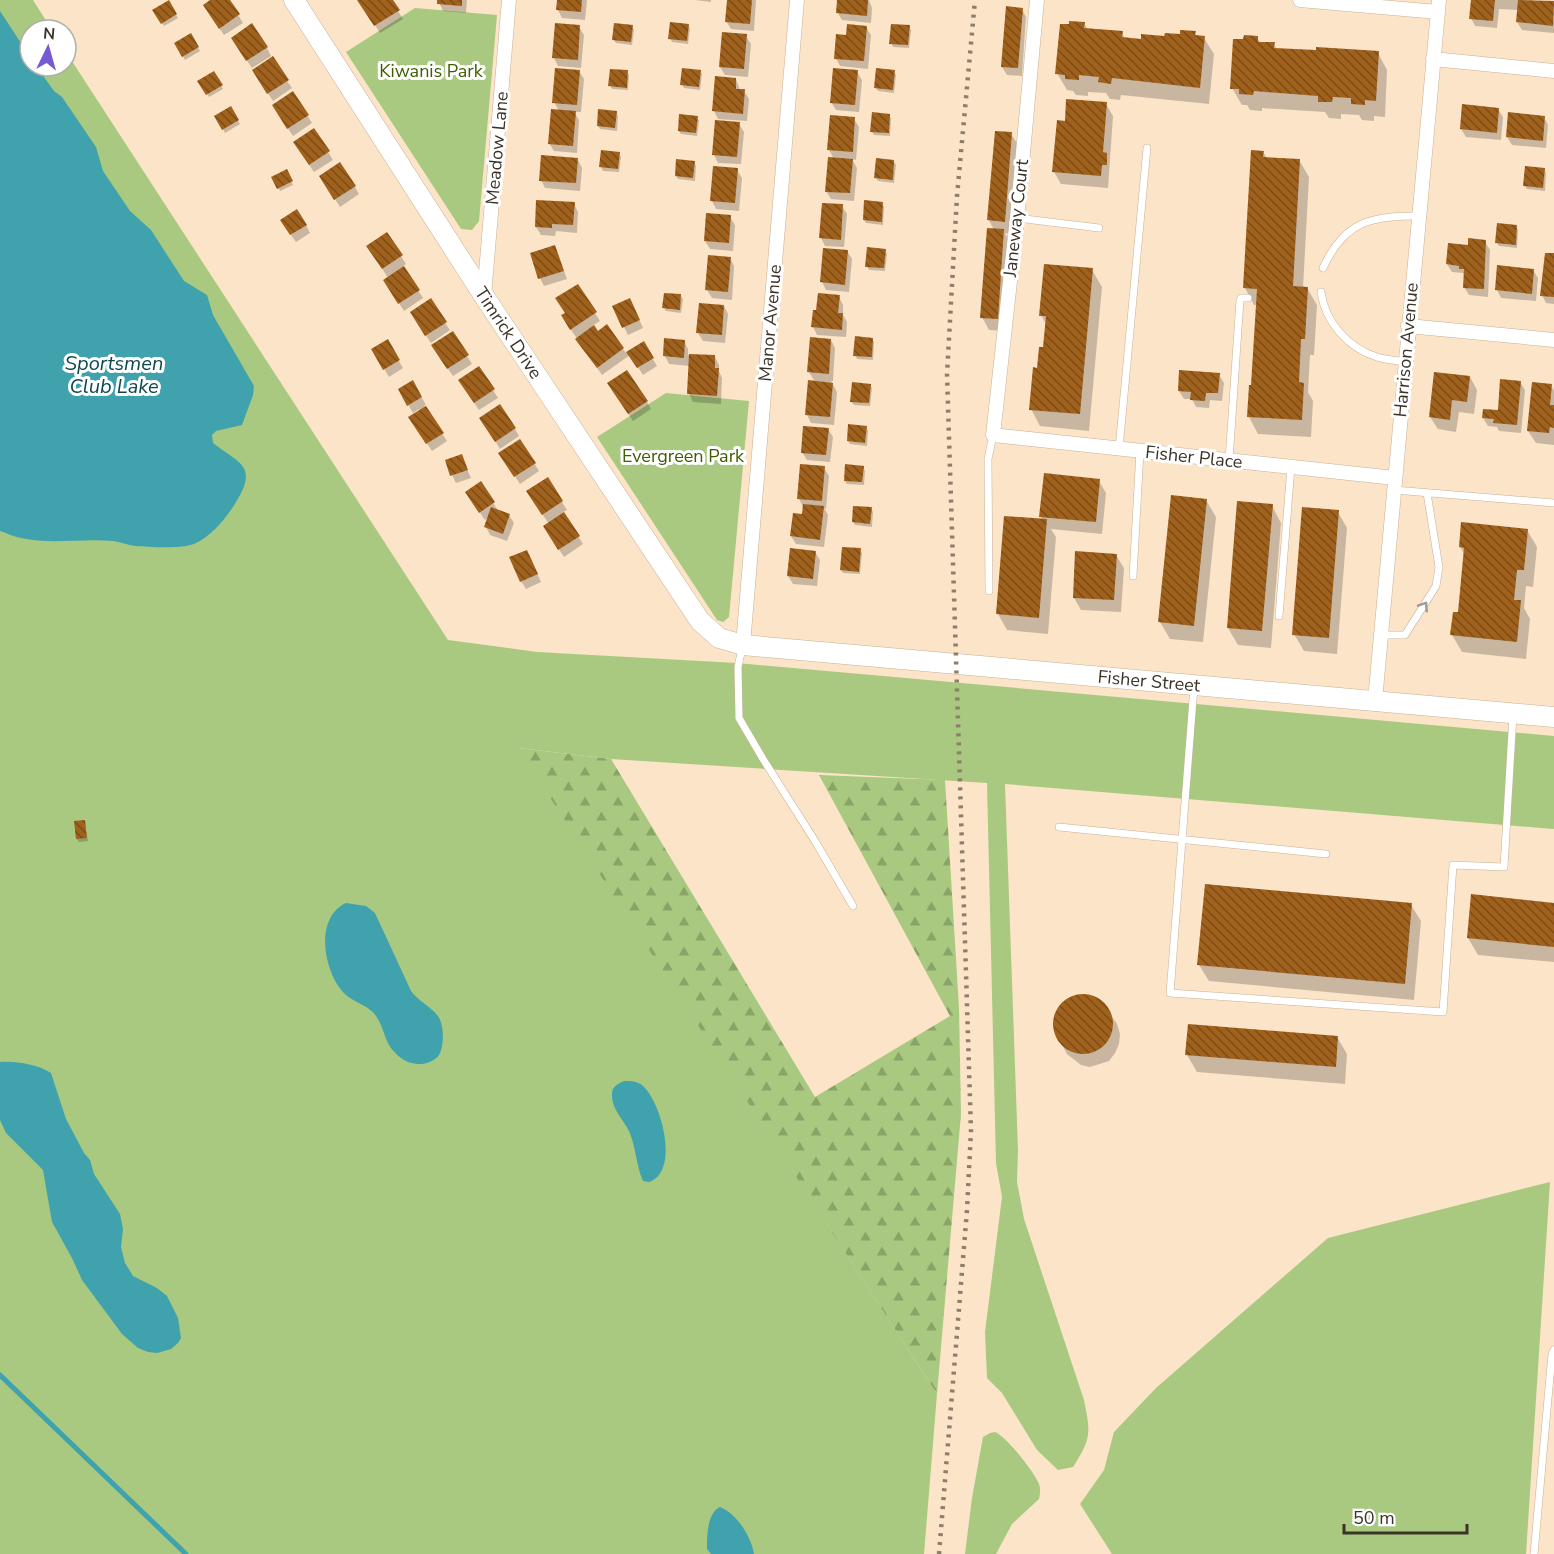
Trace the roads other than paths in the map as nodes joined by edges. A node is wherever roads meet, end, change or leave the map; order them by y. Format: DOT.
graph roads {
  1 [pos="294,0"];
  2 [pos="509,0"];
  3 [pos="797,0"];
  4 [pos="1037,0"];
  5 [pos="1300,0"];
  6 [pos="1438,6"];
  7 [pos="1433,59"];
  8 [pos="1554,71"];
  9 [pos="1147,148"];
  10 [pos="1419,216"];
  11 [pos="1017,218"];
  12 [pos="1099,228"];
  13 [pos="1323,268"];
  14 [pos="1321,292"];
  15 [pos="484,296"];
  16 [pos="1248,298"];
  17 [pos="1408,326"];
  18 [pos="1554,340"];
  19 [pos="1405,362"];
  20 [pos="993,435"];
  21 [pos="1119,449"];
  22 [pos="1140,451"];
  23 [pos="1229,460"];
  24 [pos="1291,467"];
  25 [pos="1395,484"];
  26 [pos="1427,493"];
  27 [pos="1554,503"];
  28 [pos="1133,576"];
  29 [pos="989,591"];
  30 [pos="1279,616"];
  31 [pos="1381,635"];
  32 [pos="743,645"];
  33 [pos="1195,685"];
  34 [pos="1375,701"];
  35 [pos="1513,713"];
  36 [pos="1554,717"];
  37 [pos="1059,827"];
  38 [pos="1183,839"];
  39 [pos="1326,854"];
  40 [pos="853,906"];
  41 [pos="1554,1350"];
  42 [pos="1544,1439"];
  43 [pos="1554,1440"];
  44 [pos="1534,1554"];
  1 -- 15 [label="street, Timrick Drive"];
  2 -- 15 [label="street, Meadow Lane"];
  3 -- 32 [label="street, Manor Avenue"];
  4 -- 11 [label="street, Janeway Court"];
  5 -- 6 [label="street"];
  6 -- 7 [label="street, Harrison Avenue"];
  7 -- 8 [label="street"];
  7 -- 10 [label="street, Harrison Avenue"];
  9 -- 21 [label="lane"];
  10 -- 13 [label="lane"];
  10 -- 17 [label="street, Harrison Avenue"];
  11 -- 12 [label="lane"];
  11 -- 20 [label="street, Janeway Court"];
  14 -- 19 [label="lane"];
  15 -- 32 [label="street, Timrick Drive"];
  16 -- 23 [label="lane"];
  17 -- 18 [label="street"];
  17 -- 19 [label="street, Harrison Avenue"];
  19 -- 25 [label="street, Harrison Avenue"];
  20 -- 21 [label="street, Fisher Place"];
  20 -- 29 [label="lane"];
  21 -- 22 [label="street, Fisher Place"];
  22 -- 23 [label="street, Fisher Place"];
  22 -- 28 [label="lane"];
  23 -- 24 [label="street, Fisher Place"];
  24 -- 25 [label="street, Fisher Place"];
  24 -- 30 [label="lane"];
  25 -- 26 [label="lane"];
  25 -- 31 [label="street, Harrison Avenue"];
  26 -- 27 [label="lane"];
  31 -- 26 [label="lane, one-way"];
  31 -- 34 [label="street, Harrison Avenue"];
  32 -- 33 [label="street, Fisher Street"];
  32 -- 40 [label="lane"];
  33 -- 34 [label="street, Fisher Street"];
  33 -- 38 [label="lane"];
  34 -- 35 [label="street, Fisher Street"];
  35 -- 36 [label="street, Fisher Street"];
  35 -- 38 [label="lane"];
  37 -- 38 [label="lane"];
  38 -- 39 [label="lane"];
  41 -- 42 [label="lane"];
  42 -- 43 [label="lane"];
  42 -- 44 [label="lane"];
}
